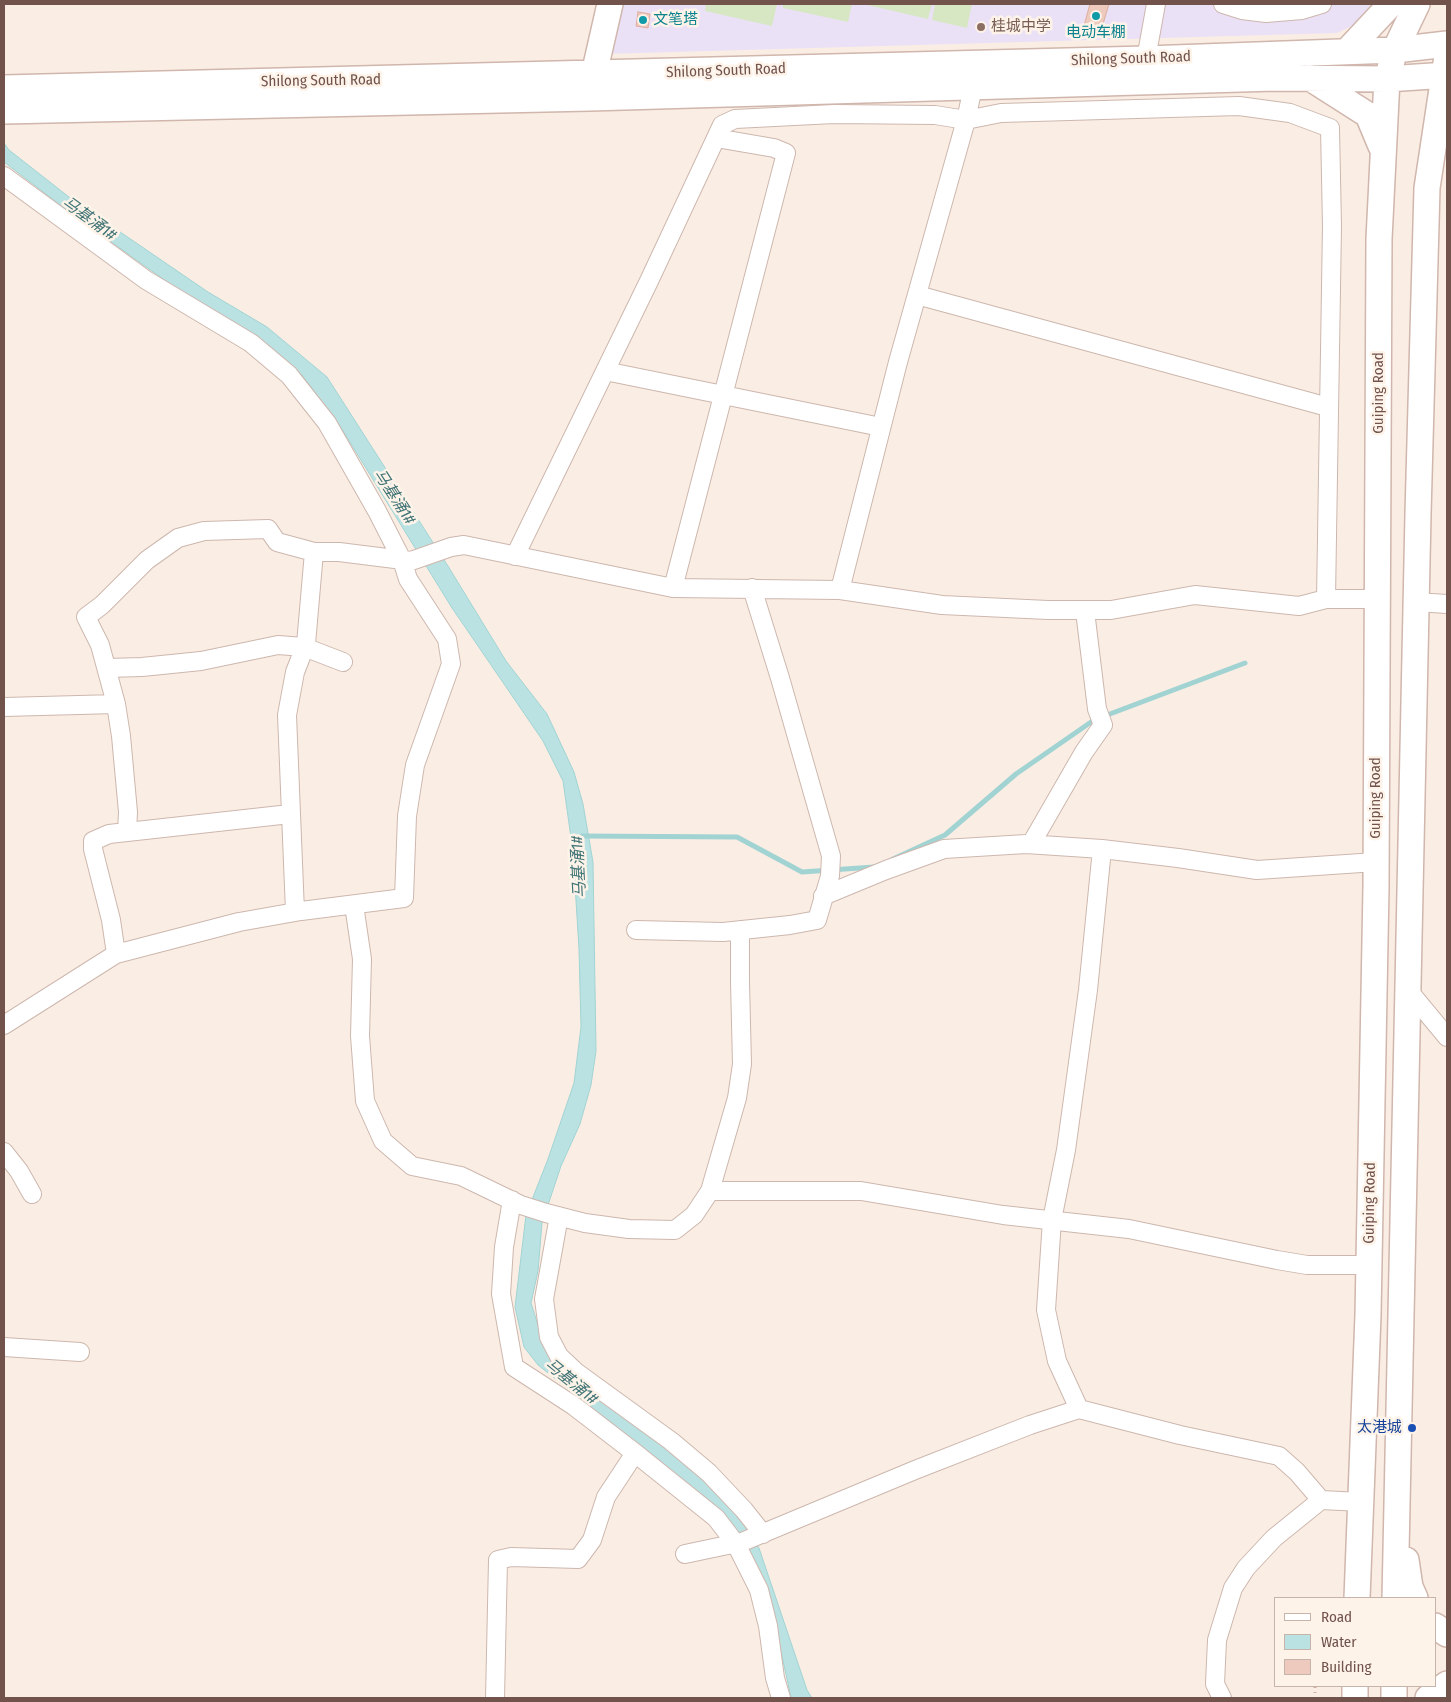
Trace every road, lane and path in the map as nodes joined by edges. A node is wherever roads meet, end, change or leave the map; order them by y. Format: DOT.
graph roads {
  1 [pos="610,4"];
  2 [pos="1156,4"];
  3 [pos="1224,4"];
  4 [pos="1322,4"];
  5 [pos="1391,4"];
  6 [pos="1418,4"];
  7 [pos="1447,44"];
  8 [pos="1395,50"];
  9 [pos="1347,51"];
  10 [pos="1146,59"];
  11 [pos="1446,69"];
  12 [pos="594,74"];
  13 [pos="1310,78"];
  14 [pos="1387,79"];
  15 [pos="973,87"];
  16 [pos="4,88"];
  17 [pos="811,103"];
  18 [pos="4,111"];
  19 [pos="966,120"];
  20 [pos="716,138"];
  21 [pos="1447,142"];
  22 [pos="1384,152"];
  23 [pos="4,176"];
  24 [pos="1427,188"];
  25 [pos="917,295"];
  26 [pos="605,371"];
  27 [pos="723,396"];
  28 [pos="1328,407"];
  29 [pos="881,427"];
  30 [pos="314,552"];
  31 [pos="515,556"];
  32 [pos="406,560"];
  33 [pos="673,588"];
  34 [pos="752,588"];
  35 [pos="840,590"];
  36 [pos="1326,598"];
  37 [pos="1377,599"];
  38 [pos="1416,602"];
  39 [pos="1447,604"];
  40 [pos="1084,610"];
  41 [pos="304,647"];
  42 [pos="343,662"];
  43 [pos="107,668"];
  44 [pos="116,704"];
  45 [pos="4,707"];
  46 [pos="290,814"];
  47 [pos="127,832"];
  48 [pos="1031,844"];
  49 [pos="1102,849"];
  50 [pos="1376,862"];
  51 [pos="823,896"];
  52 [pos="354,905"];
  53 [pos="295,912"];
  54 [pos="636,930"];
  55 [pos="740,930"];
  56 [pos="116,954"];
  57 [pos="1408,990"];
  58 [pos="4,1025"];
  59 [pos="1447,1037"];
  60 [pos="4,1152"];
  61 [pos="710,1192"];
  62 [pos="32,1194"];
  63 [pos="517,1203"];
  64 [pos="552,1215"];
  65 [pos="1052,1220"];
  66 [pos="1369,1265"];
  67 [pos="4,1347"];
  68 [pos="80,1352"];
  69 [pos="1079,1409"];
  70 [pos="635,1453"];
  71 [pos="1321,1500"];
  72 [pos="1361,1502"];
  73 [pos="1397,1502"];
  74 [pos="750,1539"];
  75 [pos="685,1554"];
  76 [pos="1357,1597"];
  77 [pos="1395,1597"];
  78 [pos="1415,1597"];
  79 [pos="1436,1627"];
  80 [pos="1447,1634"];
  81 [pos="1447,1684"];
  82 [pos="495,1698"];
  83 [pos="782,1698"];
  84 [pos="1222,1698"];
  85 [pos="1428,1698"];
  1 -- 12 [label="main road"];
  2 -- 10 [label="street"];
  3 -- 4 [label="street"];
  5 -- 9 [label="main road"];
  6 -- 8 [label="main road, Guiping Road"];
  7 -- 8 [label="main road, Shilong South Road"];
  8 -- 9 [label="main road, Shilong South Road"];
  8 -- 14 [label="main road, Guiping Road"];
  9 -- 10 [label="main road, Shilong South Road"];
  10 -- 12 [label="main road, Shilong South Road"];
  11 -- 14 [label="main road, Shilong South Road"];
  11 -- 24 [label="main road"];
  12 -- 16 [label="main road, Shilong South Road"];
  13 -- 14 [label="main road, Shilong South Road"];
  13 -- 15 [label="main road, Shilong South Road"];
  13 -- 22 [label="main road"];
  14 -- 22 [label="main road, Guiping Road"];
  15 -- 17 [label="main road, Shilong South Road"];
  15 -- 19 [label="street"];
  17 -- 18 [label="main road, Shilong South Road"];
  17 -- 19 [label="street"];
  17 -- 20 [label="street"];
  19 -- 25 [label="street"];
  19 -- 28 [label="street"];
  20 -- 26 [label="street"];
  20 -- 27 [label="street"];
  21 -- 24 [label="main road"];
  22 -- 37 [label="main road, Guiping Road"];
  23 -- 32 [label="street"];
  24 -- 38 [label="main road"];
  25 -- 28 [label="street"];
  25 -- 29 [label="street"];
  26 -- 27 [label="street"];
  26 -- 31 [label="street"];
  27 -- 29 [label="street"];
  27 -- 33 [label="street"];
  28 -- 36 [label="street"];
  29 -- 35 [label="street"];
  30 -- 32 [label="street"];
  30 -- 41 [label="street"];
  30 -- 43 [label="street"];
  31 -- 32 [label="street"];
  31 -- 33 [label="street"];
  32 -- 52 [label="street"];
  33 -- 34 [label="street"];
  34 -- 35 [label="street"];
  34 -- 51 [label="street"];
  35 -- 40 [label="street"];
  36 -- 37 [label="street"];
  36 -- 40 [label="street"];
  37 -- 50 [label="main road, Guiping Road"];
  38 -- 39 [label="street"];
  38 -- 57 [label="main road"];
  40 -- 48 [label="street"];
  41 -- 42 [label="street"];
  41 -- 43 [label="street"];
  41 -- 46 [label="street"];
  43 -- 44 [label="street"];
  44 -- 45 [label="street"];
  44 -- 47 [label="street"];
  46 -- 47 [label="street"];
  46 -- 53 [label="street"];
  47 -- 56 [label="street"];
  48 -- 49 [label="street"];
  48 -- 51 [label="street"];
  49 -- 50 [label="street"];
  49 -- 65 [label="street"];
  50 -- 66 [label="main road, Guiping Road"];
  51 -- 55 [label="street"];
  52 -- 53 [label="street"];
  52 -- 63 [label="street"];
  53 -- 56 [label="street"];
  54 -- 55 [label="street"];
  55 -- 61 [label="street"];
  56 -- 58 [label="street"];
  57 -- 59 [label="street"];
  57 -- 73 [label="main road"];
  60 -- 62 [label="street"];
  61 -- 64 [label="street"];
  61 -- 65 [label="street"];
  63 -- 64 [label="street"];
  63 -- 70 [label="street"];
  64 -- 74 [label="street"];
  65 -- 66 [label="street"];
  65 -- 69 [label="street"];
  66 -- 72 [label="main road, Guiping Road"];
  67 -- 68 [label="street"];
  69 -- 71 [label="street"];
  69 -- 74 [label="street"];
  70 -- 74 [label="street"];
  70 -- 82 [label="street"];
  71 -- 72 [label="street"];
  71 -- 84 [label="street"];
  72 -- 76 [label="main road, Guiping Road"];
  73 -- 77 [label="main road"];
  73 -- 78 [label="main road"];
  74 -- 75 [label="street"];
  74 -- 83 [label="street"];
  79 -- 80 [label="main road"];
  81 -- 85 [label="main road"];
}
